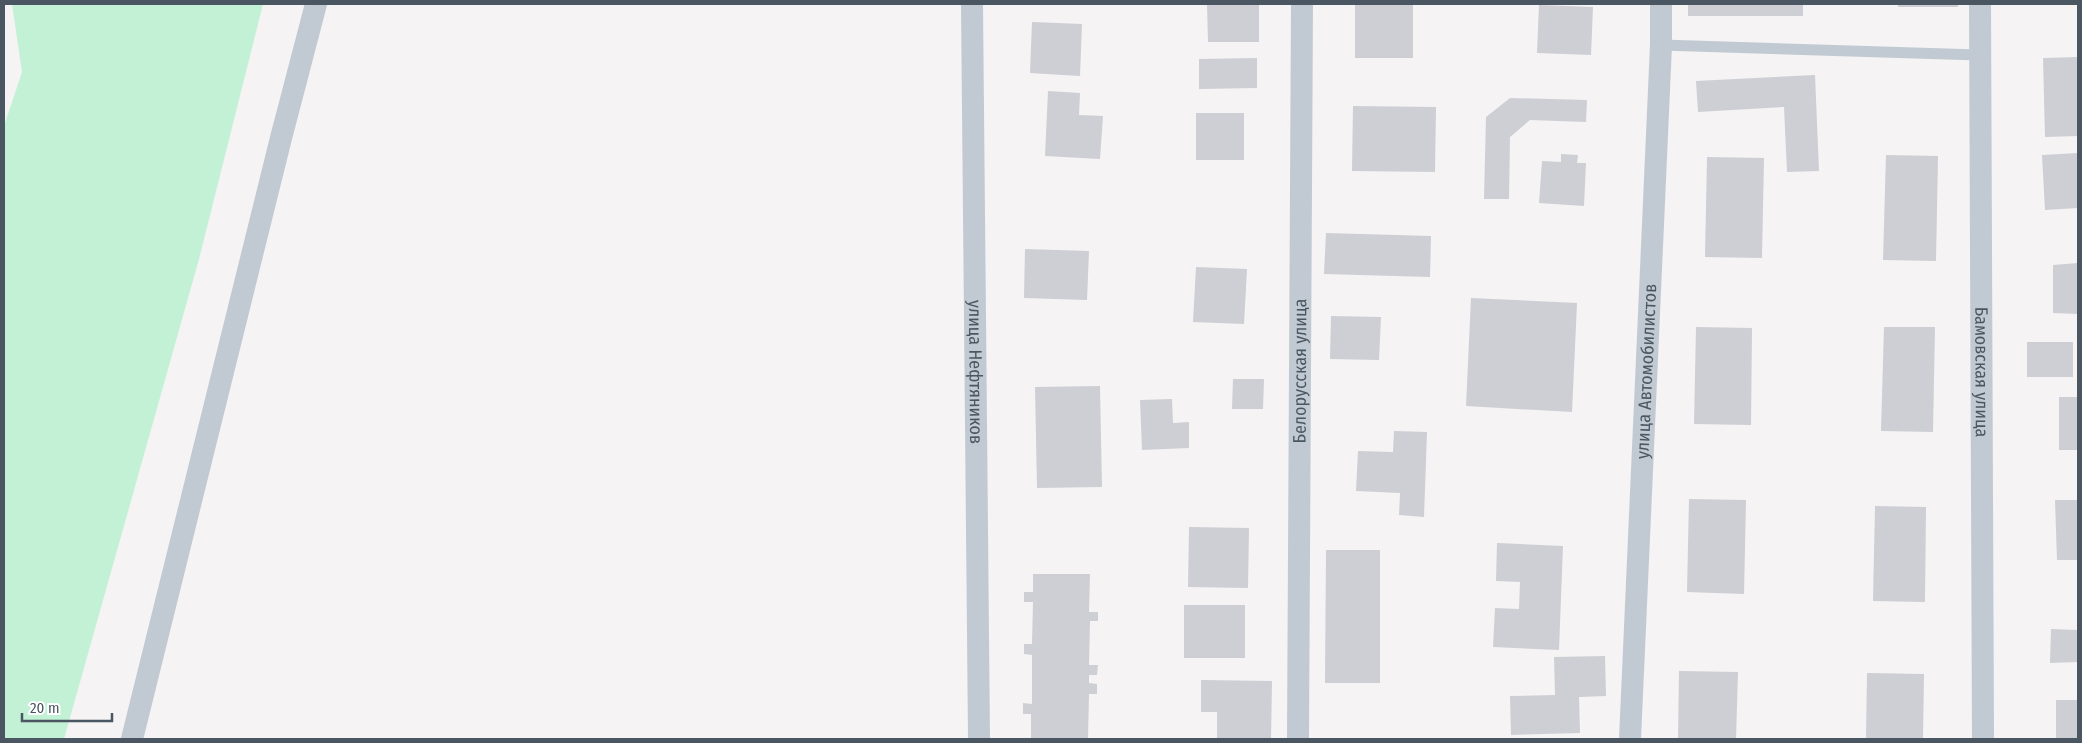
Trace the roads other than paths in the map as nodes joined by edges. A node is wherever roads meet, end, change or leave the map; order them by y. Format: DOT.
graph roads {
  1 [pos="316,4"];
  2 [pos="972,4"];
  3 [pos="1302,4"];
  4 [pos="1661,4"];
  5 [pos="1980,4"];
  6 [pos="1662,46"];
  7 [pos="1979,56"];
  8 [pos="132,739"];
  9 [pos="979,739"];
  10 [pos="1298,739"];
  11 [pos="1630,739"];
  12 [pos="1984,739"];
  1 -- 8 [label="street"];
  2 -- 9 [label="street, улица Нефтяников"];
  3 -- 10 [label="street, Белорусская улица"];
  4 -- 6 [label="street, улица Автомобилистов"];
  5 -- 7 [label="street, Бамовская улица"];
  6 -- 7 [label="lane"];
  6 -- 11 [label="street, улица Автомобилистов"];
  7 -- 12 [label="street, Бамовская улица"];
}
